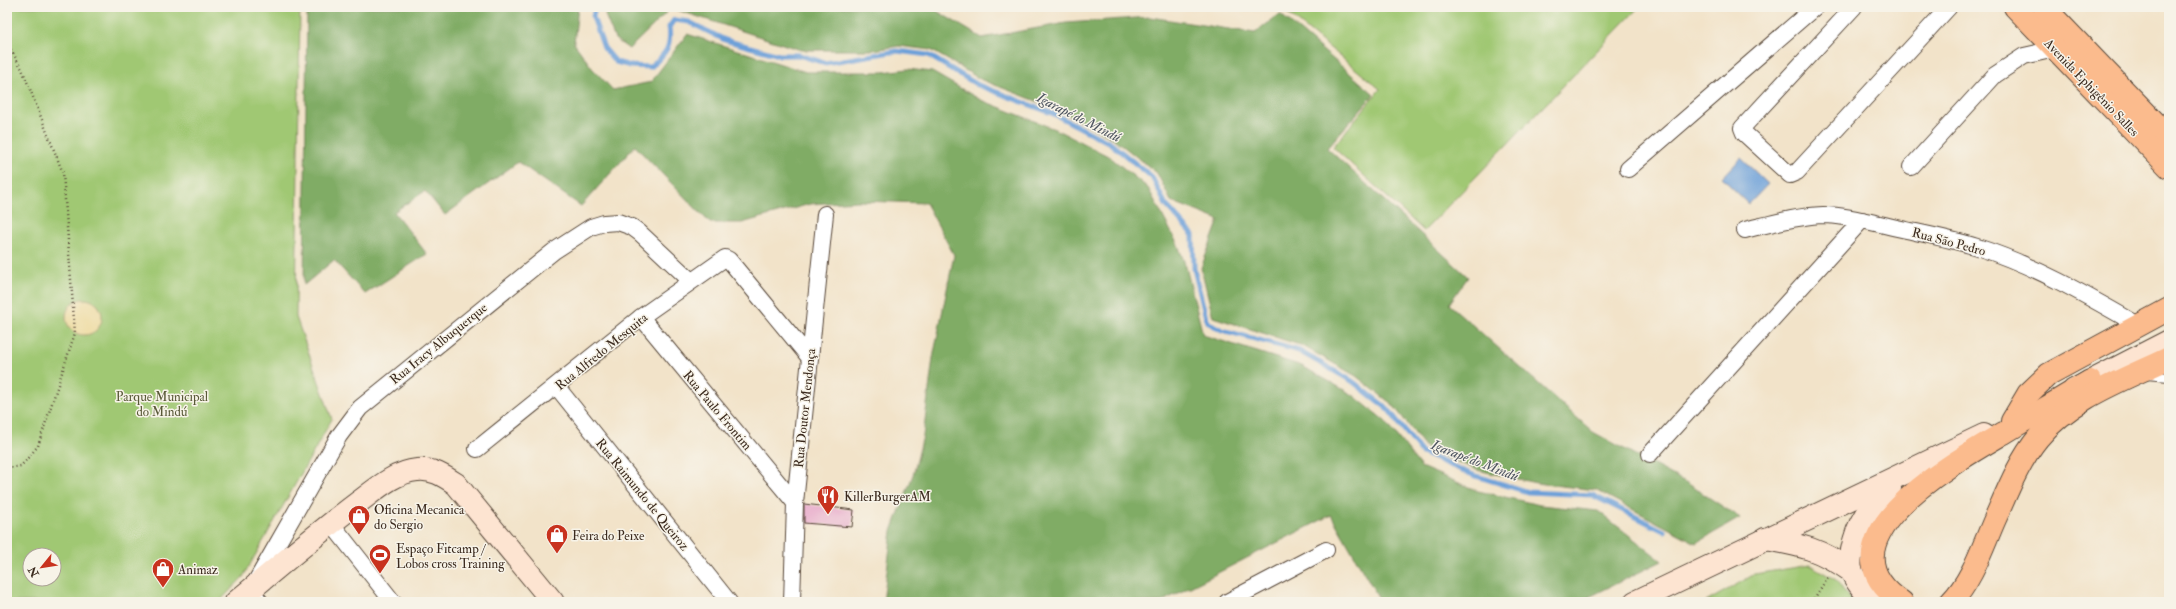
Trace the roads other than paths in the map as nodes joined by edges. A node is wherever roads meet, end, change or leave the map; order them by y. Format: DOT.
graph roads {
  1 [pos="1815,7"];
  2 [pos="1854,7"];
  3 [pos="1949,7"];
  4 [pos="2015,7"];
  5 [pos="2044,7"];
  6 [pos="2056,49"];
  7 [pos="2169,137"];
  8 [pos="1911,167"];
  9 [pos="2169,167"];
  10 [pos="1628,169"];
  11 [pos="826,214"];
  12 [pos="1862,220"];
  13 [pos="1745,230"];
  14 [pos="690,280"];
  15 [pos="2169,309"];
  16 [pos="641,317"];
  17 [pos="2138,325"];
  18 [pos="2169,341"];
  19 [pos="810,357"];
  20 [pos="2169,358"];
  21 [pos="2137,374"];
  22 [pos="2169,377"];
  23 [pos="2090,381"];
  24 [pos="557,387"];
  25 [pos="2012,421"];
  26 [pos="477,449"];
  27 [pos="1650,454"];
  28 [pos="1906,474"];
  29 [pos="795,503"];
  30 [pos="335,529"];
  31 [pos="1764,539"];
  32 [pos="1326,550"];
  33 [pos="1839,575"];
  34 [pos="253,599"];
  35 [pos="393,602"];
  36 [pos="534,602"];
  37 [pos="553,602"];
  38 [pos="729,602"];
  39 [pos="792,602"];
  40 [pos="1227,602"];
  41 [pos="1635,602"];
  42 [pos="1874,602"];
  43 [pos="1902,602"];
  44 [pos="1951,602"];
  1 -- 10 [label="street"];
  2 -- 3 [label="street"];
  4 -- 6 [label="main road, Avenida Ephigênio Salles"];
  5 -- 7 [label="main road, Avenida Ephigênio Salles"];
  6 -- 8 [label="street"];
  6 -- 9 [label="main road, Avenida Ephigênio Salles"];
  11 -- 19 [label="street, Rua Doutor Mendonça"];
  12 -- 13 [label="street, Rua São Pedro"];
  12 -- 17 [label="street, Rua São Pedro"];
  12 -- 27 [label="street"];
  14 -- 16 [label="street, Rua Alfredo Mesquita"];
  14 -- 19 [label="street, Rua Alfredo Mesquita"];
  14 -- 34 [label="street, Rua Iracy Albuquerque"];
  15 -- 17 [label="main road"];
  16 -- 24 [label="street, Rua Alfredo Mesquita"];
  16 -- 29 [label="street, Rua Paulo Frontim"];
  17 -- 25 [label="main road"];
  18 -- 23 [label="main road"];
  19 -- 29 [label="street, Rua Doutor Mendonça"];
  20 -- 21 [label="main road"];
  21 -- 22 [label="lane"];
  21 -- 44 [label="main road"];
  23 -- 25 [label="main road"];
  23 -- 43 [label="main road"];
  24 -- 26 [label="street, Rua Alfredo Mesquita"];
  24 -- 38 [label="street, Rua Raimundo de Queiroz"];
  25 -- 28 [label="main road"];
  28 -- 31 [label="main road"];
  28 -- 33 [label="main road"];
  29 -- 39 [label="street, Rua Doutor Mendonça"];
  30 -- 34 [label="main road"];
  30 -- 35 [label="street"];
  30 -- 36 [label="main road"];
  30 -- 37 [label="main road"];
  31 -- 33 [label="main road"];
  31 -- 41 [label="main road"];
  32 -- 40 [label="street"];
  33 -- 42 [label="main road"];
}
